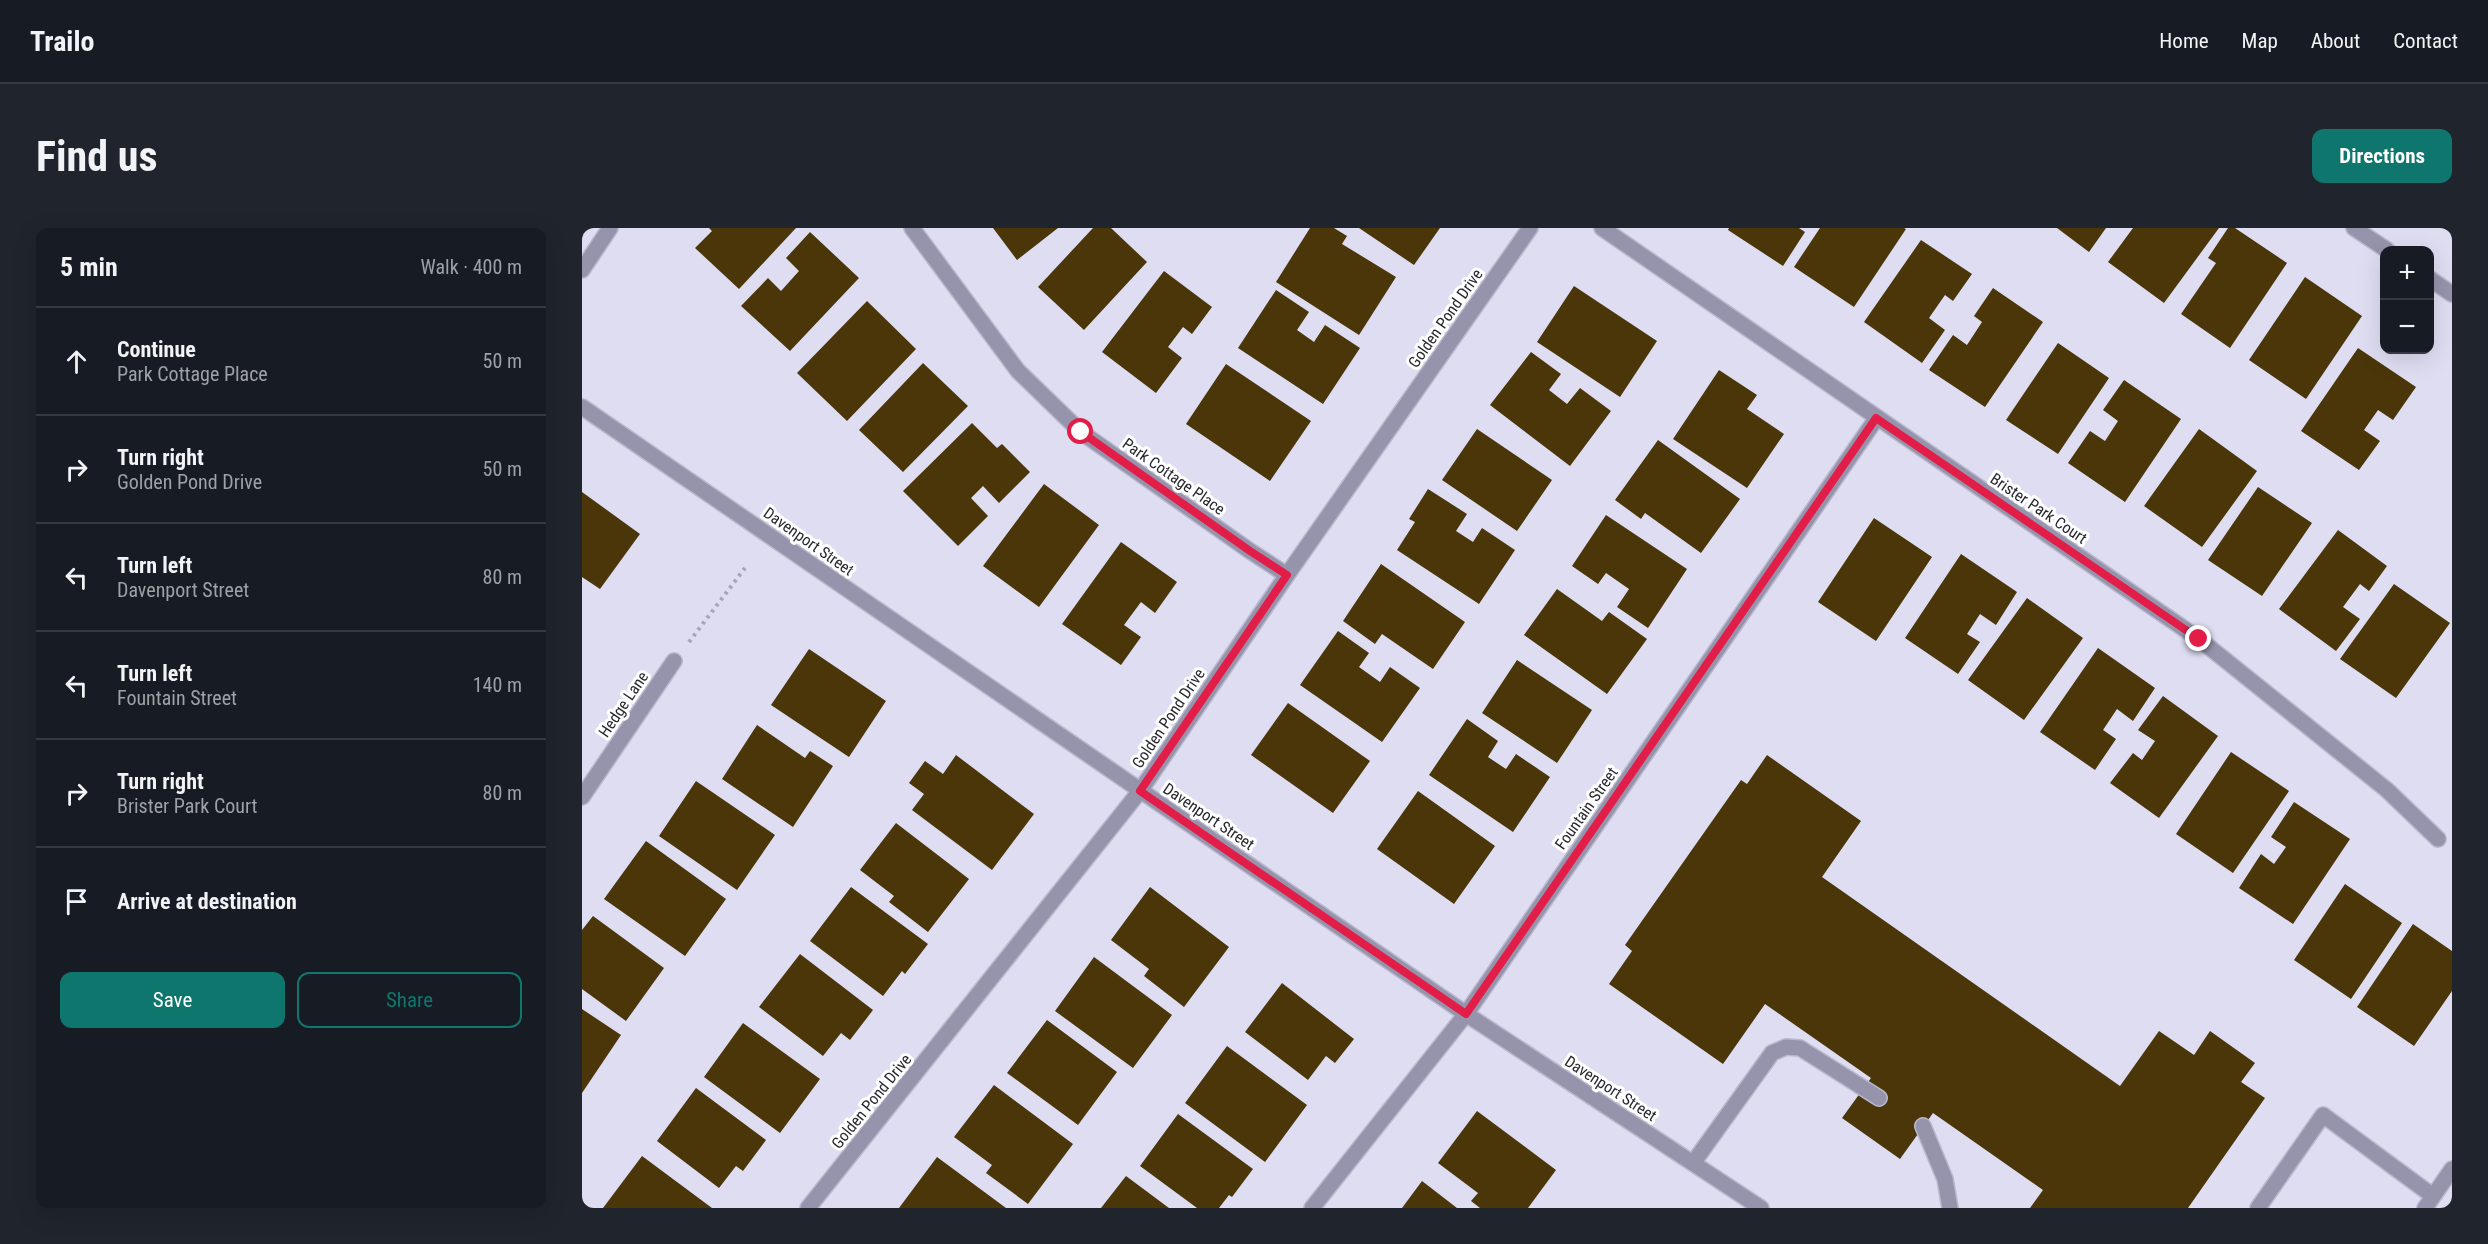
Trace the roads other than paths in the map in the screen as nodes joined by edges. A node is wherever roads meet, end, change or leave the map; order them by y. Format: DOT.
graph roads {
  1 [pos="610,228"];
  2 [pos="912,228"];
  3 [pos="1530,228"];
  4 [pos="1602,228"];
  5 [pos="2354,228"];
  6 [pos="2381,246"];
  7 [pos="582,270"];
  8 [pos="2434,282"];
  9 [pos="2452,294"];
  10 [pos="582,407"];
  11 [pos="1876,418"];
  12 [pos="1287,575"];
  13 [pos="674,662"];
  14 [pos="1140,791"];
  15 [pos="582,797"];
  16 [pos="2438,839"];
  17 [pos="1466,1014"];
  18 [pos="1879,1098"];
  19 [pos="1923,1126"];
  20 [pos="1693,1163"];
  21 [pos="2452,1169"];
  22 [pos="2429,1202"];
  23 [pos="808,1208"];
  24 [pos="1312,1208"];
  25 [pos="1761,1208"];
  26 [pos="1950,1208"];
  27 [pos="2258,1208"];
  1 -- 7 [label="street"];
  2 -- 12 [label="street, Park Cottage Place"];
  3 -- 12 [label="street, Golden Pond Drive"];
  4 -- 11 [label="street, Brister Park Court"];
  5 -- 6 [label="street"];
  8 -- 9 [label="street"];
  10 -- 14 [label="street, Davenport Street"];
  11 -- 16 [label="street, Brister Park Court"];
  11 -- 17 [label="street, Fountain Street"];
  12 -- 14 [label="street, Golden Pond Drive"];
  13 -- 15 [label="street, Hedge Lane"];
  14 -- 17 [label="street, Davenport Street"];
  14 -- 23 [label="street, Golden Pond Drive"];
  17 -- 20 [label="street, Davenport Street"];
  17 -- 24 [label="street, Fountain Street"];
  18 -- 20 [label="street"];
  19 -- 26 [label="street"];
  20 -- 25 [label="street, Davenport Street"];
  21 -- 22 [label="street"];
  22 -- 27 [label="street"];
}
